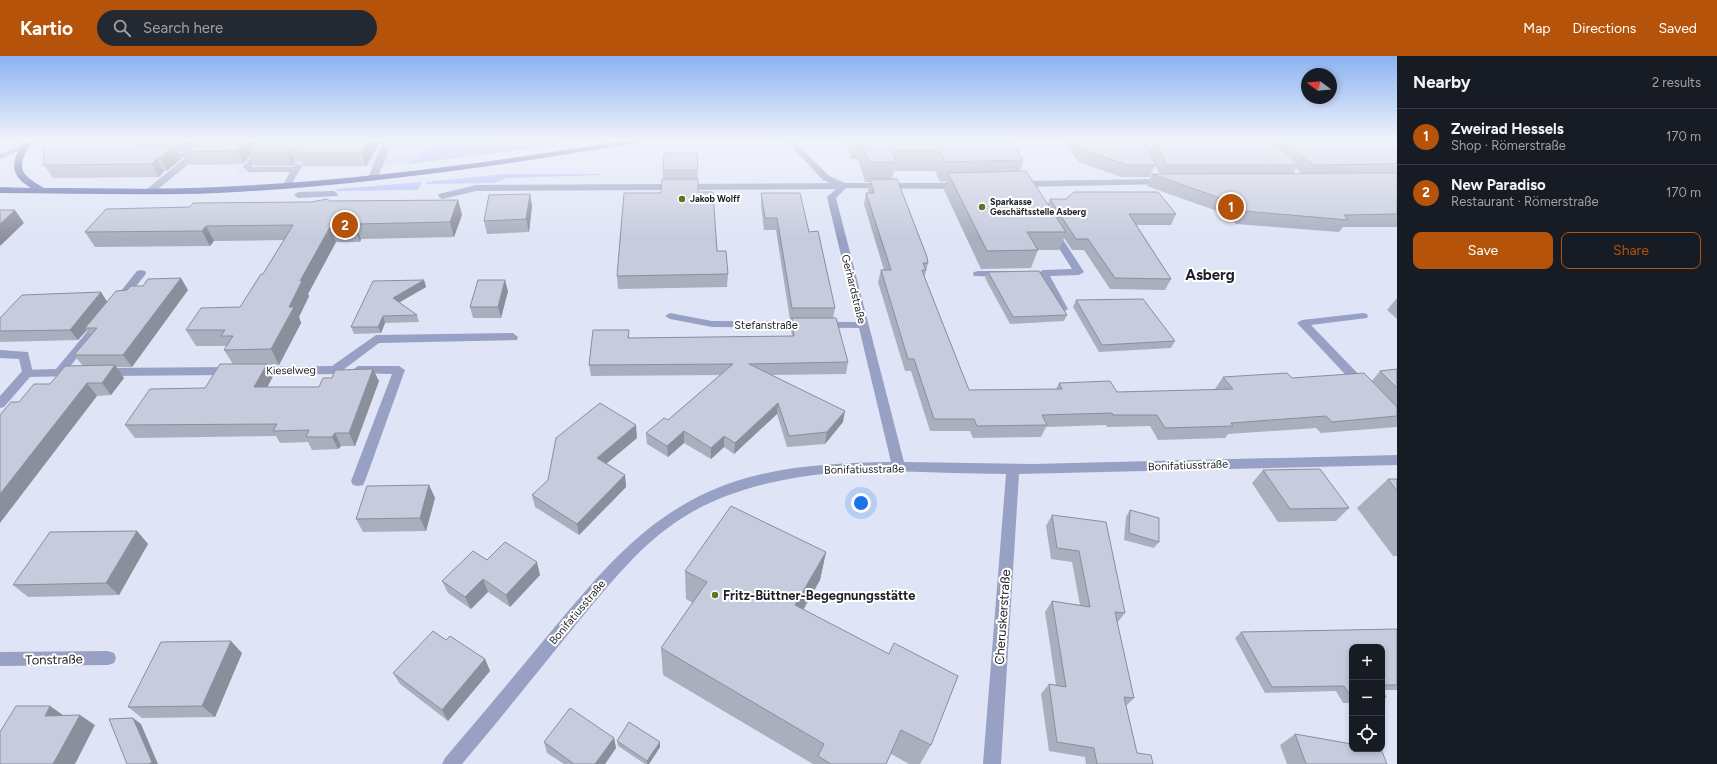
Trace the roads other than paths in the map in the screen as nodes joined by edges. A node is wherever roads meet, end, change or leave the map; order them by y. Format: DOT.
graph roads {
  1 [pos="20,173"];
  2 [pos="172,173"];
  3 [pos="294,173"];
  4 [pos="374,173"];
  5 [pos="410,173"];
  6 [pos="821,173"];
  7 [pos="372,178"];
  8 [pos="1173,182"];
  9 [pos="304,184"];
  10 [pos="1009,184"];
  11 [pos="1023,184"];
  12 [pos="287,185"];
  13 [pos="844,186"];
  14 [pos="973,186"];
  15 [pos="0,190"];
  16 [pos="44,190"];
  17 [pos="150,191"];
  18 [pos="334,194"];
  19 [pos="442,196"];
  20 [pos="1031,196"];
  21 [pos="1047,222"];
  22 [pos="142,273"];
  23 [pos="978,274"];
  24 [pos="1014,274"];
  25 [pos="1064,309"];
  26 [pos="670,316"];
  27 [pos="1363,316"];
  28 [pos="862,325"];
  29 [pos="513,337"];
  30 [pos="0,354"];
  31 [pos="336,370"];
  32 [pos="27,373"];
  33 [pos="59,373"];
  34 [pos="1370,394"];
  35 [pos="0,404"];
  36 [pos="1397,460"];
  37 [pos="899,468"];
  38 [pos="1012,470"];
  39 [pos="358,481"];
  40 [pos="108,658"];
  41 [pos="0,660"];
  42 [pos="451,764"];
  43 [pos="992,764"];
  1 -- 16 [label="main road"];
  2 -- 17 [label="street"];
  3 -- 12 [label="street"];
  4 -- 7 [label="street"];
  5 -- 7 [label="main road"];
  6 -- 13 [label="street"];
  7 -- 9 [label="main road"];
  8 -- 11 [label="street"];
  9 -- 12 [label="main road"];
  9 -- 18 [label="street"];
  10 -- 11 [label="street"];
  11 -- 20 [label="street"];
  12 -- 17 [label="main road"];
  13 -- 14 [label="street"];
  13 -- 19 [label="street"];
  13 -- 28 [label="street, Gerhardstraße"];
  15 -- 16 [label="main road"];
  16 -- 17 [label="main road"];
  21 -- 25 [label="street"];
  22 -- 33 [label="street"];
  23 -- 24 [label="street"];
  26 -- 28 [label="street, Stefanstraße"];
  27 -- 34 [label="street"];
  28 -- 37 [label="street, Gerhardstraße"];
  29 -- 31 [label="street"];
  30 -- 32 [label="street"];
  31 -- 33 [label="street, Kieselweg"];
  31 -- 39 [label="street, Kieselweg"];
  32 -- 33 [label="street, Kieselweg"];
  32 -- 35 [label="street"];
  36 -- 38 [label="street, Bonifatiusstraße"];
  37 -- 38 [label="street, Bonifatiusstraße"];
  37 -- 42 [label="street, Bonifatiusstraße"];
  38 -- 43 [label="street, Cheruskerstraße"];
  40 -- 41 [label="street, Tonstraße"];
}
